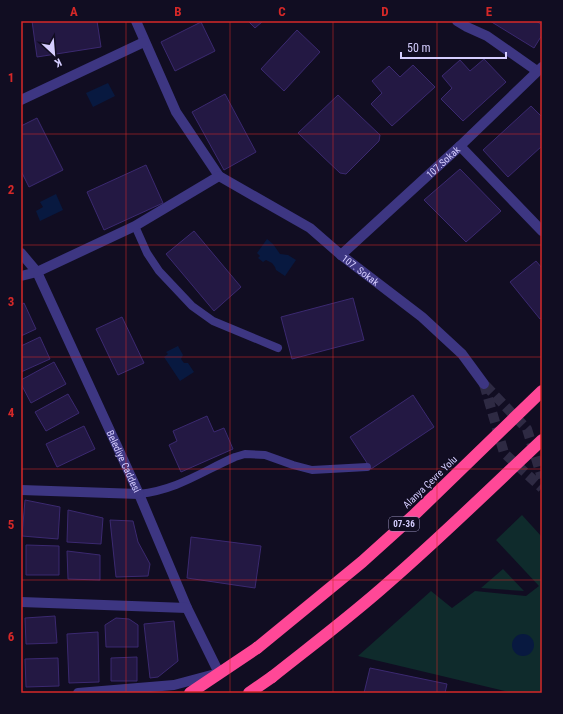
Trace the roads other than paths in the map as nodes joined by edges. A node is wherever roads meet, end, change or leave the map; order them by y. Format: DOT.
graph roads {
  1 [pos="136,21"];
  2 [pos="457,21"];
  3 [pos="144,42"];
  4 [pos="540,69"];
  5 [pos="21,100"];
  6 [pos="460,146"];
  7 [pos="219,176"];
  8 [pos="135,226"];
  9 [pos="542,231"];
  10 [pos="21,253"];
  11 [pos="342,255"];
  12 [pos="37,272"];
  13 [pos="21,276"];
  14 [pos="278,348"];
  15 [pos="484,384"];
  16 [pos="542,391"];
  17 [pos="542,440"];
  18 [pos="367,467"];
  19 [pos="21,490"];
  20 [pos="139,494"];
  21 [pos="21,602"];
  22 [pos="186,608"];
  23 [pos="219,673"];
  24 [pos="78,693"];
  25 [pos="190,693"];
  26 [pos="249,693"];
  1 -- 3 [label="street, 107. Sokak"];
  2 -- 4 [label="street"];
  3 -- 5 [label="street"];
  3 -- 7 [label="street, 107. Sokak"];
  4 -- 6 [label="street, 107.Sokak"];
  6 -- 9 [label="street"];
  6 -- 11 [label="street, 107.Sokak"];
  7 -- 8 [label="street"];
  7 -- 11 [label="street, 107. Sokak"];
  8 -- 12 [label="street"];
  8 -- 14 [label="lane"];
  10 -- 12 [label="street, Belediye Caddesi"];
  11 -- 15 [label="street, 107. Sokak"];
  12 -- 13 [label="street"];
  12 -- 20 [label="street, Belediye Caddesi"];
  16 -- 23 [label="highway, Alanya Çevre Yolu / 07-36, bridge"];
  17 -- 26 [label="highway, bridge"];
  18 -- 20 [label="lane"];
  19 -- 20 [label="street"];
  20 -- 22 [label="street, Belediye Caddesi"];
  21 -- 22 [label="street"];
  22 -- 23 [label="street, Belediye Caddesi"];
  23 -- 24 [label="street"];
  23 -- 25 [label="highway, 07-36"];
}
